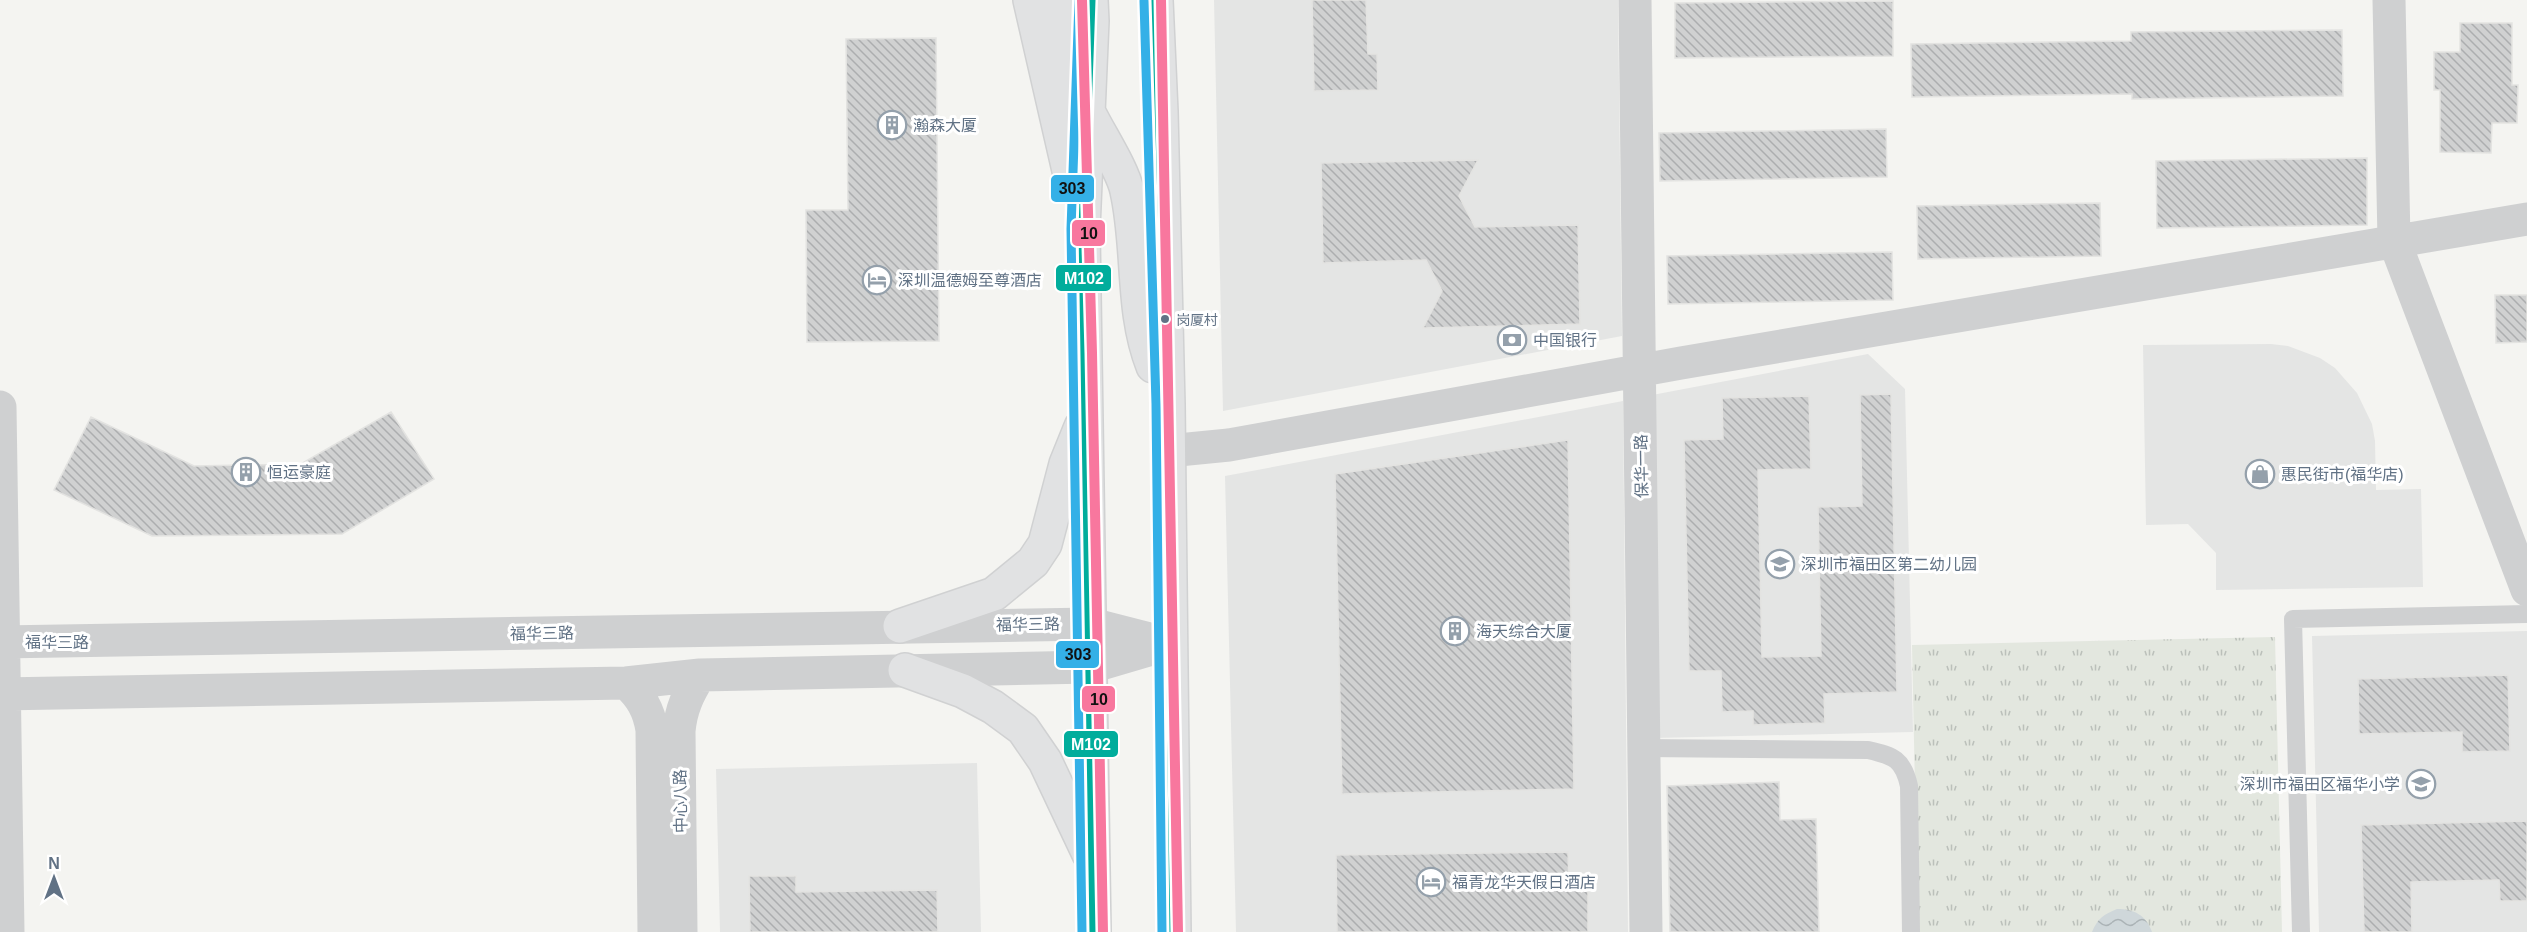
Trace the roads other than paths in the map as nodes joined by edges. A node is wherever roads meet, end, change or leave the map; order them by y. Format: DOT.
graph roads {
  1 [pos="1030,0"];
  2 [pos="1056,0"];
  3 [pos="1091,0"];
  4 [pos="1156,0"];
  5 [pos="1165,0"];
  6 [pos="1635,0"];
  7 [pos="2389,0"];
  8 [pos="1158,37"];
  9 [pos="1088,111"];
  10 [pos="2527,219"];
  11 [pos="1083,229"];
  12 [pos="2394,240"];
  13 [pos="1640,371"];
  14 [pos="1168,404"];
  15 [pos="0,407"];
  16 [pos="1087,411"];
  17 [pos="1168,451"];
  18 [pos="2527,590"];
  19 [pos="2527,614"];
  20 [pos="1090,624"];
  21 [pos="900,626"];
  22 [pos="2,642"];
  23 [pos="1169,644"];
  24 [pos="1090,667"];
  25 [pos="905,670"];
  26 [pos="700,675"];
  27 [pos="626,682"];
  28 [pos="2,694"];
  29 [pos="1644,748"];
  30 [pos="1093,861"];
  31 [pos="9,932"];
  32 [pos="654,932"];
  33 [pos="681,932"];
  34 [pos="1094,932"];
  35 [pos="1174,932"];
  36 [pos="1647,932"];
  37 [pos="1911,932"];
  38 [pos="2301,932"];
  1 -- 11 [label="main road"];
  2 -- 9 [label="main road"];
  3 -- 9 [label="main road"];
  4 -- 8 [label="main road"];
  5 -- 8 [label="main road"];
  6 -- 13 [label="street, 保华一路"];
  7 -- 12 [label="street"];
  8 -- 14 [label="main road"];
  9 -- 11 [label="main road"];
  9 -- 14 [label="main road"];
  10 -- 12 [label="street"];
  11 -- 16 [label="main road"];
  12 -- 13 [label="street"];
  12 -- 18 [label="street"];
  13 -- 17 [label="street"];
  13 -- 29 [label="street, 保华一路"];
  14 -- 17 [label="main road"];
  15 -- 22 [label="street"];
  16 -- 20 [label="main road"];
  16 -- 21 [label="main road"];
  17 -- 23 [label="main road"];
  19 -- 38 [label="lane"];
  20 -- 21 [label="street, 福华三路"];
  20 -- 23 [label="street, 福华三路"];
  20 -- 24 [label="main road"];
  21 -- 22 [label="street, 福华三路"];
  22 -- 28 [label="street"];
  23 -- 24 [label="street"];
  23 -- 35 [label="main road"];
  24 -- 25 [label="street"];
  24 -- 30 [label="main road"];
  25 -- 26 [label="street"];
  25 -- 30 [label="main road"];
  26 -- 27 [label="street"];
  26 -- 33 [label="street, 中心八路"];
  27 -- 28 [label="street"];
  27 -- 32 [label="street, 中心八路"];
  28 -- 31 [label="street"];
  29 -- 36 [label="street, 保华一路"];
  29 -- 37 [label="lane"];
  30 -- 34 [label="main road"];
}
